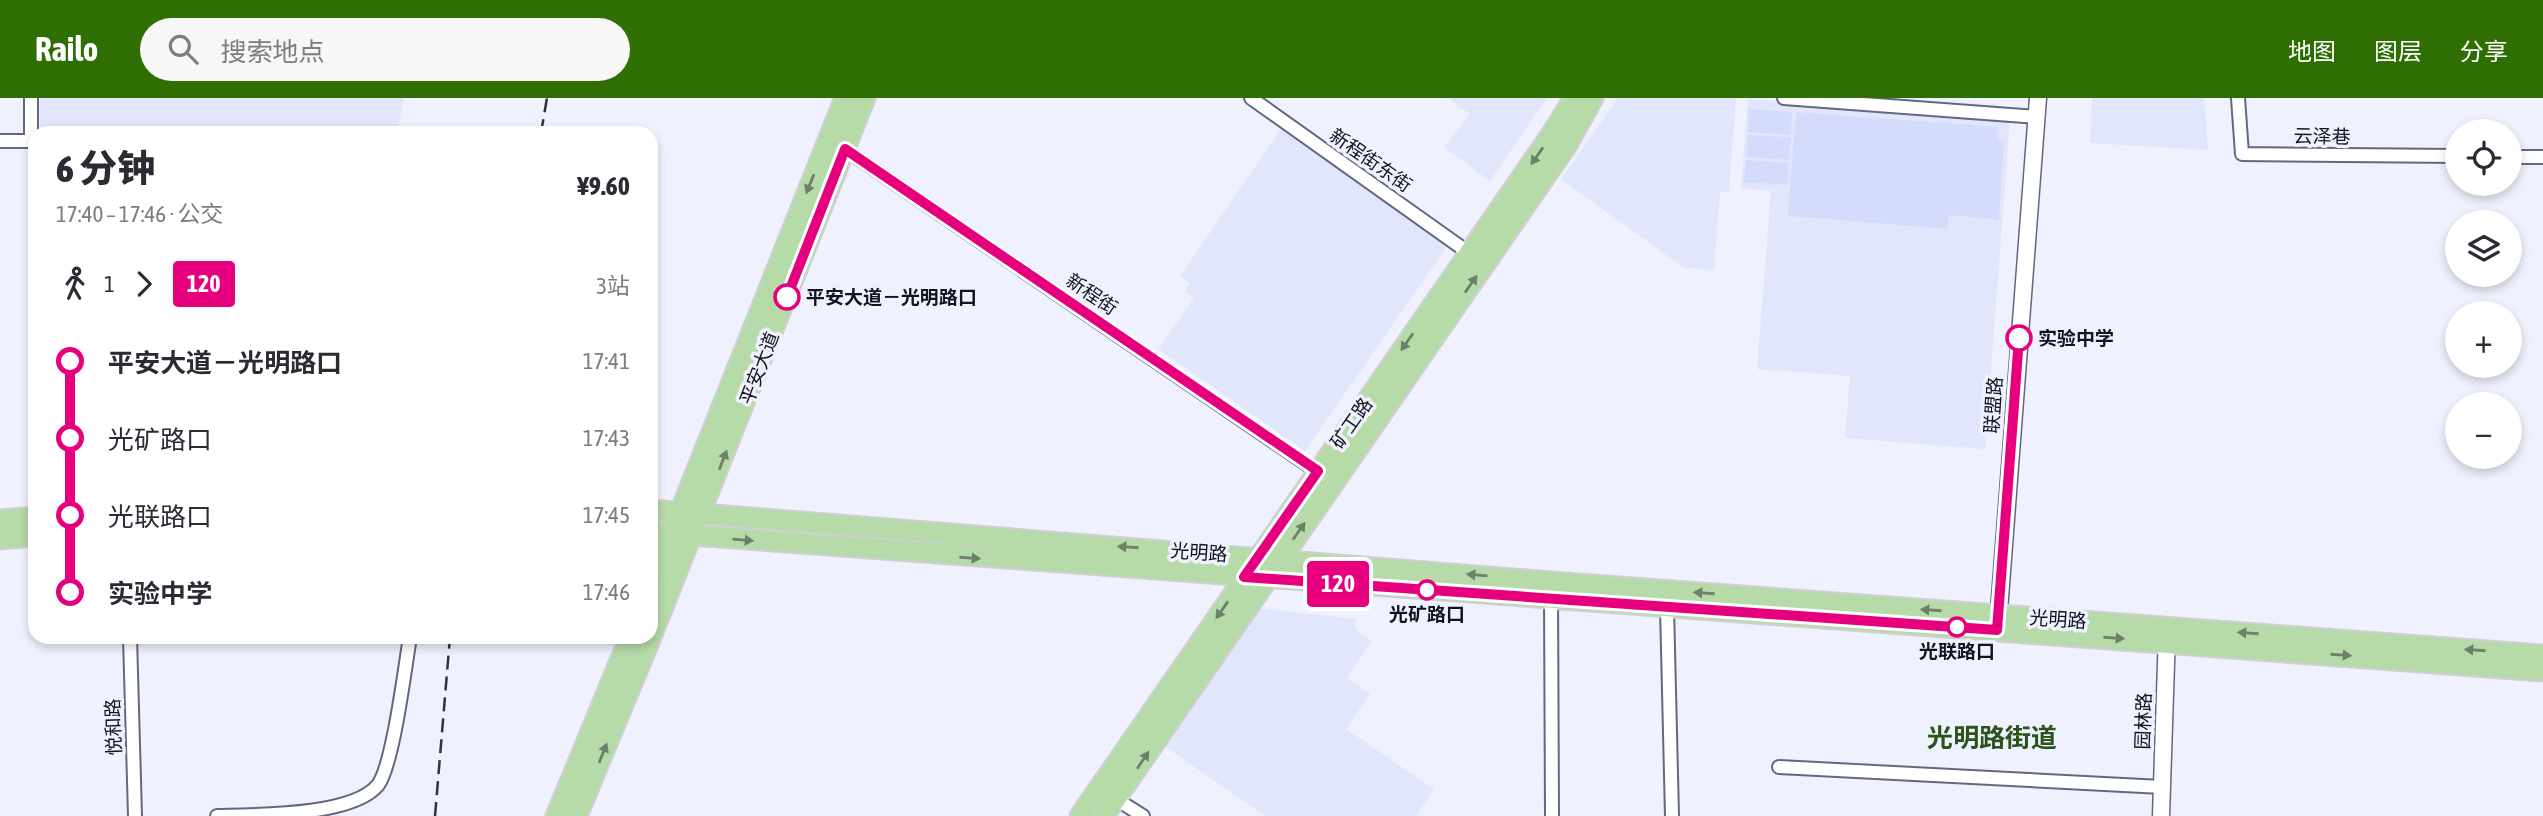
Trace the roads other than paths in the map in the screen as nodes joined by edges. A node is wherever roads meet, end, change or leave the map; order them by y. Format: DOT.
graph roads {
  1 [pos="32,98"];
  2 [pos="845,98"];
  3 [pos="865,98"];
  4 [pos="1251,98"];
  5 [pos="1574,98"];
  6 [pos="1593,98"];
  7 [pos="1784,98"];
  8 [pos="2038,98"];
  9 [pos="2238,98"];
  10 [pos="2036,117"];
  11 [pos="31,126"];
  12 [pos="0,141"];
  13 [pos="28,141"];
  14 [pos="837,144"];
  15 [pos="2445,156"];
  16 [pos="2522,157"];
  17 [pos="2543,157"];
  18 [pos="1469,253"];
  19 [pos="1325,477"];
  20 [pos="658,510"];
  21 [pos="681,512"];
  22 [pos="702,514"];
  23 [pos="28,518"];
  24 [pos="0,520"];
  25 [pos="658,533"];
  26 [pos="672,534"];
  27 [pos="693,536"];
  28 [pos="28,537"];
  29 [pos="0,540"];
  30 [pos="1258,557"];
  31 [pos="1280,558"];
  32 [pos="658,568"];
  33 [pos="1244,577"];
  34 [pos="1266,578"];
  35 [pos="1551,590"];
  36 [pos="1667,607"];
  37 [pos="658,620"];
  38 [pos="1998,622"];
  39 [pos="2167,634"];
  40 [pos="130,644"];
  41 [pos="409,644"];
  42 [pos="627,644"];
  43 [pos="648,644"];
  44 [pos="2543,655"];
  45 [pos="2543,671"];
  46 [pos="1779,767"];
  47 [pos="2162,787"];
  48 [pos="1116,799"];
  49 [pos="135,816"];
  50 [pos="217,816"];
  51 [pos="556,816"];
  52 [pos="577,816"];
  53 [pos="1080,816"];
  54 [pos="1104,816"];
  55 [pos="1143,816"];
  56 [pos="1552,816"];
  57 [pos="1672,816"];
  58 [pos="2161,816"];
  1 -- 11 [label="street"];
  2 -- 14 [label="main road, 平安大道"];
  3 -- 14 [label="main road, 平安大道"];
  4 -- 18 [label="street, 新程街东街"];
  5 -- 18 [label="main road, 矿工路, one-way"];
  19 -- 6 [label="main road, 矿工路, one-way"];
  7 -- 10 [label="street"];
  8 -- 10 [label="street, 联盟路"];
  9 -- 15 [label="street, 云泽巷"];
  10 -- 38 [label="street, 联盟路"];
  12 -- 13 [label="street"];
  14 -- 19 [label="street, 新程街"];
  14 -- 21 [label="main road, 平安大道, one-way"];
  22 -- 14 [label="main road, 平安大道, one-way"];
  16 -- 17 [label="street"];
  18 -- 19 [label="main road, 矿工路, one-way"];
  19 -- 30 [label="main road, 矿工路"];
  31 -- 19 [label="main road, 矿工路, one-way"];
  20 -- 21 [label="main road, 光明路"];
  21 -- 22 [label="main road, 光明路"];
  21 -- 26 [label="main road, 平安大道"];
  22 -- 27 [label="main road, 平安大道"];
  30 -- 22 [label="main road, 光明路, one-way"];
  23 -- 24 [label="main road"];
  25 -- 26 [label="main road, 光明路"];
  26 -- 27 [label="main road, 光明路"];
  26 -- 32 [label="main road, 平安大道"];
  27 -- 33 [label="main road, 光明路, one-way"];
  27 -- 37 [label="main road, 平安大道"];
  28 -- 29 [label="main road"];
  30 -- 31 [label="main road, 光明路"];
  30 -- 33 [label="main road, 矿工路"];
  31 -- 34 [label="main road, 矿工路"];
  35 -- 31 [label="main road, 光明路, one-way"];
  33 -- 34 [label="main road, 光明路"];
  33 -- 53 [label="main road, 矿工路, one-way"];
  34 -- 35 [label="main road, 光明路"];
  48 -- 34 [label="main road, 矿工路, one-way"];
  35 -- 36 [label="main road, 光明路"];
  38 -- 35 [label="main road, 光明路, one-way"];
  35 -- 56 [label="street"];
  36 -- 38 [label="main road, 光明路"];
  36 -- 57 [label="street"];
  38 -- 39 [label="main road, 光明路"];
  44 -- 39 [label="main road, 光明路, one-way"];
  39 -- 45 [label="main road, 光明路, one-way"];
  39 -- 47 [label="street, 园林路"];
  40 -- 49 [label="street, 悦和路"];
  41 -- 50 [label="street"];
  42 -- 51 [label="main road"];
  52 -- 43 [label="main road, 平安大道, one-way"];
  46 -- 47 [label="street"];
  47 -- 58 [label="street, 园林路"];
  48 -- 54 [label="main road, 矿工路"];
  48 -- 55 [label="street"];
}
